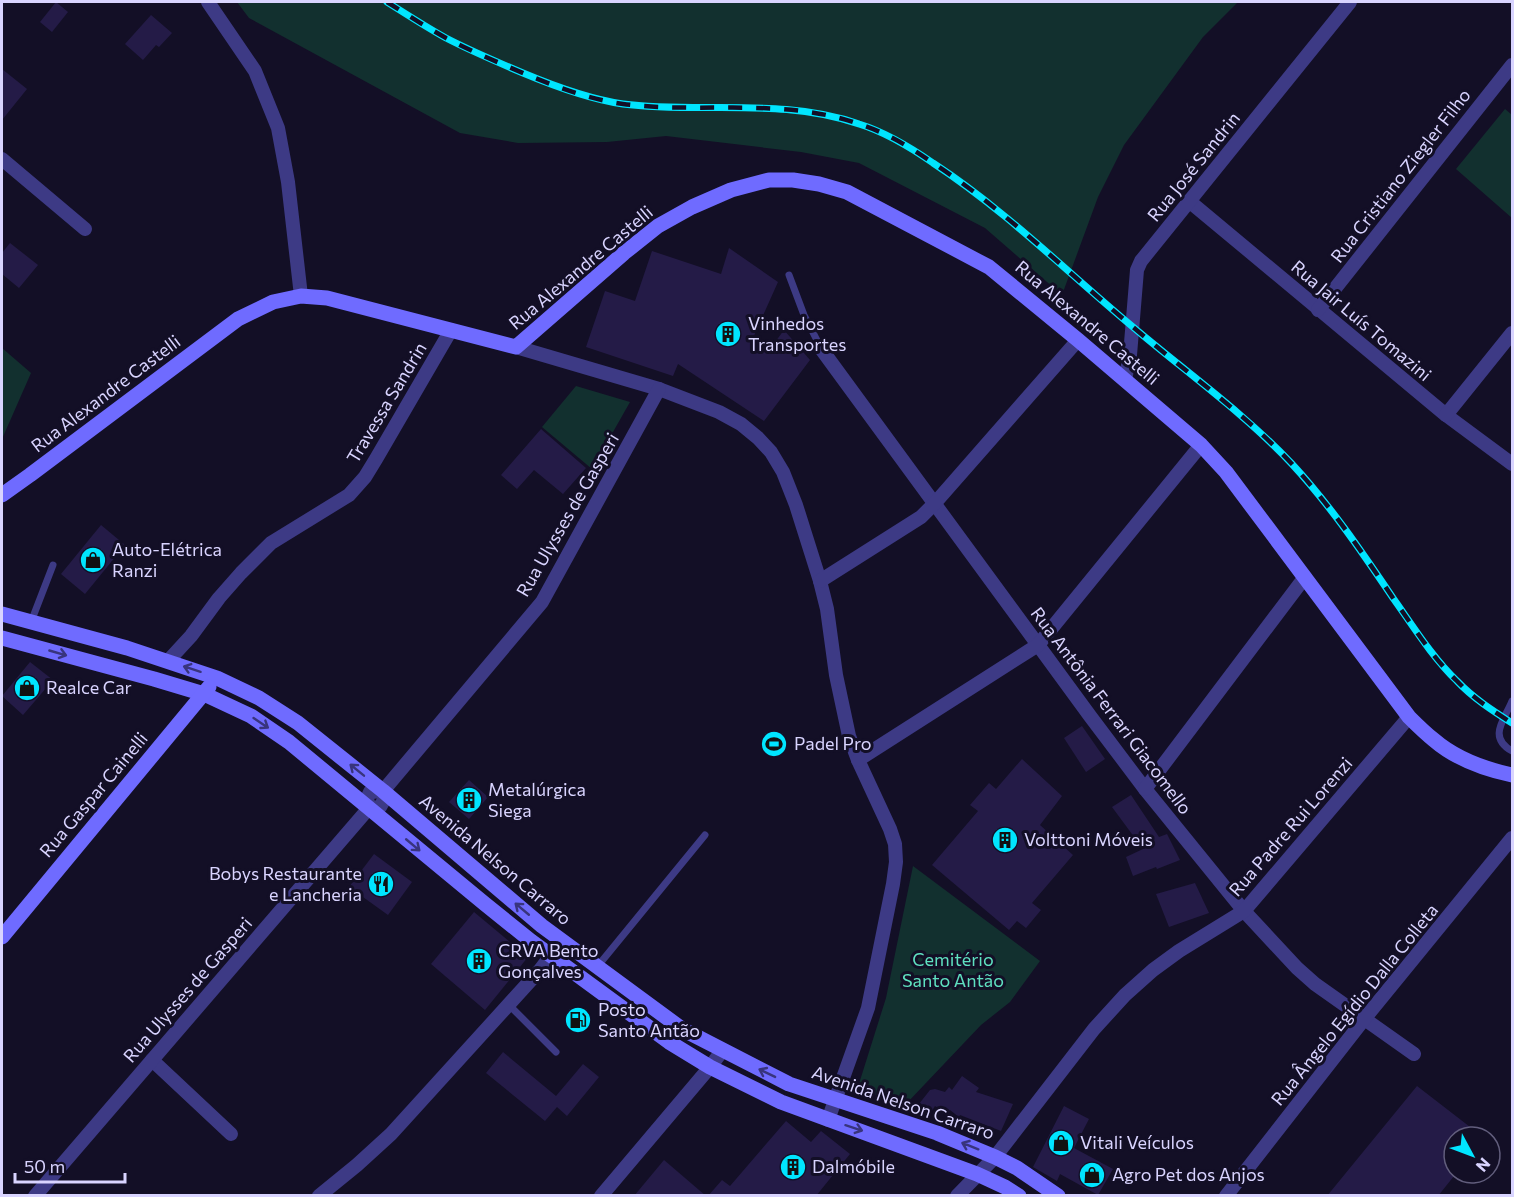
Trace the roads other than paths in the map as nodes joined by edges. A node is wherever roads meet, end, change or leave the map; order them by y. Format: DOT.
graph roads {
  1 [pos="208,2"];
  2 [pos="1350,2"];
  3 [pos="1512,66"];
  4 [pos="2,159"];
  5 [pos="1189,201"];
  6 [pos="85,229"];
  7 [pos="789,275"];
  8 [pos="302,296"];
  9 [pos="1318,310"];
  10 [pos="451,330"];
  11 [pos="1512,333"];
  12 [pos="1078,340"];
  13 [pos="516,347"];
  14 [pos="822,350"];
  15 [pos="1125,380"];
  16 [pos="659,389"];
  17 [pos="1446,415"];
  18 [pos="1201,445"];
  19 [pos="1512,464"];
  20 [pos="2,495"];
  21 [pos="935,503"];
  22 [pos="53,566"];
  23 [pos="1305,577"];
  24 [pos="820,581"];
  25 [pos="2,614"];
  26 [pos="28,621"];
  27 [pos="2,638"];
  28 [pos="20,642"];
  29 [pos="1038,645"];
  30 [pos="168,661"];
  31 [pos="217,678"];
  32 [pos="154,679"];
  33 [pos="204,694"];
  34 [pos="1512,701"];
  35 [pos="1409,717"];
  36 [pos="1512,751"];
  37 [pos="858,760"];
  38 [pos="1512,776"];
  39 [pos="1145,789"];
  40 [pos="383,791"];
  41 [pos="369,808"];
  42 [pos="705,835"];
  43 [pos="1512,838"];
  44 [pos="1244,911"];
  45 [pos="542,926"];
  46 [pos="2,935"];
  47 [pos="531,941"];
  48 [pos="562,941"];
  49 [pos="550,956"];
  50 [pos="597,967"];
  51 [pos="631,992"];
  52 [pos="508,1005"];
  53 [pos="622,1009"];
  54 [pos="1365,1018"];
  55 [pos="722,1051"];
  56 [pos="556,1052"];
  57 [pos="1414,1054"];
  58 [pos="152,1060"];
  59 [pos="710,1067"];
  60 [pos="789,1084"];
  61 [pos="835,1100"];
  62 [pos="781,1102"];
  63 [pos="828,1120"];
  64 [pos="231,1134"];
  65 [pos="995,1157"];
  66 [pos="977,1174"];
  67 [pos="35,1196"];
  68 [pos="319,1196"];
  69 [pos="601,1196"];
  70 [pos="957,1196"];
  71 [pos="1019,1196"];
  72 [pos="1058,1196"];
  73 [pos="1226,1196"];
  1 -- 8 [label="street"];
  2 -- 5 [label="street, Rua José Sandrin"];
  3 -- 9 [label="street, Rua Cristiano Ziegler Filho"];
  4 -- 6 [label="street"];
  5 -- 9 [label="street, Rua Jair Luís Tomazini"];
  5 -- 15 [label="street, Rua José Sandrin"];
  7 -- 14 [label="lane"];
  8 -- 10 [label="main road, Rua Alexandre Castelli"];
  8 -- 20 [label="main road, Rua Alexandre Castelli"];
  9 -- 17 [label="street, Rua Jair Luís Tomazini"];
  10 -- 13 [label="main road, Rua Alexandre Castelli"];
  10 -- 30 [label="street, Travessa Sandrin"];
  11 -- 17 [label="street"];
  12 -- 13 [label="main road, Rua Alexandre Castelli"];
  12 -- 15 [label="main road, Rua Alexandre Castelli"];
  12 -- 21 [label="street"];
  13 -- 16 [label="street"];
  14 -- 21 [label="street, Rua Antônia Ferrari Giacomello"];
  15 -- 18 [label="main road, Rua Alexandre Castelli"];
  16 -- 24 [label="street"];
  16 -- 40 [label="street, Rua Ulysses de Gasperi"];
  17 -- 19 [label="street, Rua Jair Luís Tomazini"];
  18 -- 23 [label="main road, Rua Alexandre Castelli"];
  18 -- 29 [label="street"];
  21 -- 24 [label="street"];
  21 -- 29 [label="street, Rua Antônia Ferrari Giacomello"];
  22 -- 26 [label="lane"];
  23 -- 35 [label="main road, Rua Alexandre Castelli"];
  23 -- 39 [label="street"];
  24 -- 37 [label="street"];
  25 -- 26 [label="main road, Avenida Nelson Carraro"];
  26 -- 28 [label="main road"];
  26 -- 30 [label="main road, Avenida Nelson Carraro"];
  27 -- 28 [label="main road"];
  28 -- 32 [label="main road, one-way"];
  29 -- 37 [label="street"];
  29 -- 39 [label="street, Rua Antônia Ferrari Giacomello"];
  31 -- 30 [label="main road, Avenida Nelson Carraro, one-way"];
  30 -- 32 [label="main road"];
  31 -- 33 [label="main road, Rua Gaspar Cainelli"];
  40 -- 31 [label="main road, Avenida Nelson Carraro, one-way"];
  32 -- 33 [label="main road"];
  33 -- 41 [label="main road, one-way"];
  33 -- 46 [label="main road, Rua Gaspar Cainelli"];
  34 -- 36 [label="lane"];
  35 -- 38 [label="main road, Rua Alexandre Castelli"];
  35 -- 44 [label="street, Rua Padre Rui Lorenzi"];
  37 -- 61 [label="street"];
  39 -- 44 [label="street, Rua Antônia Ferrari Giacomello"];
  40 -- 41 [label="street, Rua Ulysses de Gasperi"];
  45 -- 40 [label="main road, Avenida Nelson Carraro, one-way"];
  41 -- 47 [label="main road, one-way"];
  41 -- 58 [label="street, Rua Ulysses de Gasperi"];
  42 -- 50 [label="lane"];
  43 -- 54 [label="street, Rua Ângelo Egídio Dalla Colleta"];
  44 -- 54 [label="street, Rua Antônia Ferrari Giacomello"];
  44 -- 65 [label="street, Rua Padre Rui Lorenzi"];
  45 -- 47 [label="main road"];
  45 -- 48 [label="main road, Avenida Nelson Carraro"];
  47 -- 49 [label="main road"];
  48 -- 49 [label="street"];
  48 -- 50 [label="main road, Avenida Nelson Carraro"];
  49 -- 52 [label="street"];
  49 -- 53 [label="main road"];
  50 -- 51 [label="main road, Avenida Nelson Carraro"];
  51 -- 53 [label="main road"];
  51 -- 55 [label="main road, Avenida Nelson Carraro"];
  52 -- 56 [label="lane"];
  52 -- 68 [label="street"];
  53 -- 59 [label="main road"];
  54 -- 57 [label="street, Rua Antônia Ferrari Giacomello"];
  54 -- 73 [label="street, Rua Ângelo Egídio Dalla Colleta"];
  55 -- 59 [label="street"];
  60 -- 55 [label="main road, Avenida Nelson Carraro, one-way"];
  58 -- 64 [label="street"];
  58 -- 67 [label="street, Rua Ulysses de Gasperi"];
  59 -- 62 [label="main road"];
  59 -- 69 [label="street"];
  60 -- 61 [label="main road, Avenida Nelson Carraro"];
  60 -- 62 [label="main road"];
  61 -- 63 [label="street"];
  65 -- 61 [label="main road, Avenida Nelson Carraro, one-way"];
  62 -- 63 [label="main road"];
  63 -- 66 [label="main road, one-way"];
  65 -- 66 [label="street, Rua Padre Rui Lorenzi"];
  65 -- 72 [label="main road, Avenida Nelson Carraro"];
  66 -- 70 [label="street, Rua Padre Rui Lorenzi"];
  66 -- 71 [label="main road"];
}
